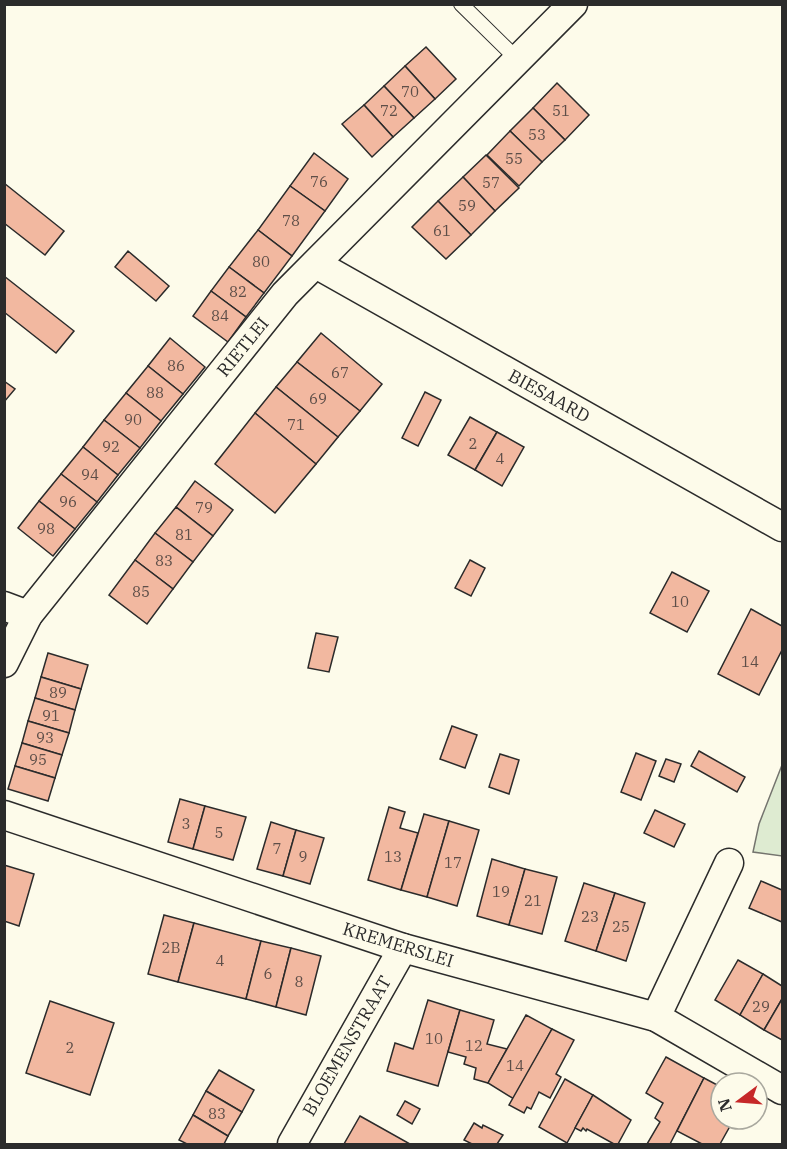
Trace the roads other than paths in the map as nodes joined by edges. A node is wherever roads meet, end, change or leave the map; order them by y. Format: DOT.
graph roads {
  1 [pos="461,4"];
  2 [pos="573,4"];
  3 [pos="518,60"];
  4 [pos="316,264"];
  5 [pos="783,527"];
  6 [pos="16,611"];
  7 [pos="4,663"];
  8 [pos="4,815"];
  9 [pos="729,863"];
  10 [pos="403,948"];
  11 [pos="656,1017"];
  12 [pos="783,1089"];
  13 [pos="292,1144"];
  1 -- 3 [label="lane"];
  2 -- 3 [label="street, RIETLEI"];
  3 -- 4 [label="street, RIETLEI"];
  4 -- 5 [label="street, BIESAARD"];
  4 -- 6 [label="street, RIETLEI"];
  6 -- 7 [label="street, RIETLEI"];
  8 -- 10 [label="street, KREMERSLEI"];
  9 -- 11 [label="street"];
  10 -- 11 [label="street, KREMERSLEI"];
  10 -- 13 [label="street, BLOEMENSTRAAT"];
  11 -- 12 [label="street, KREMERSLEI"];
}
